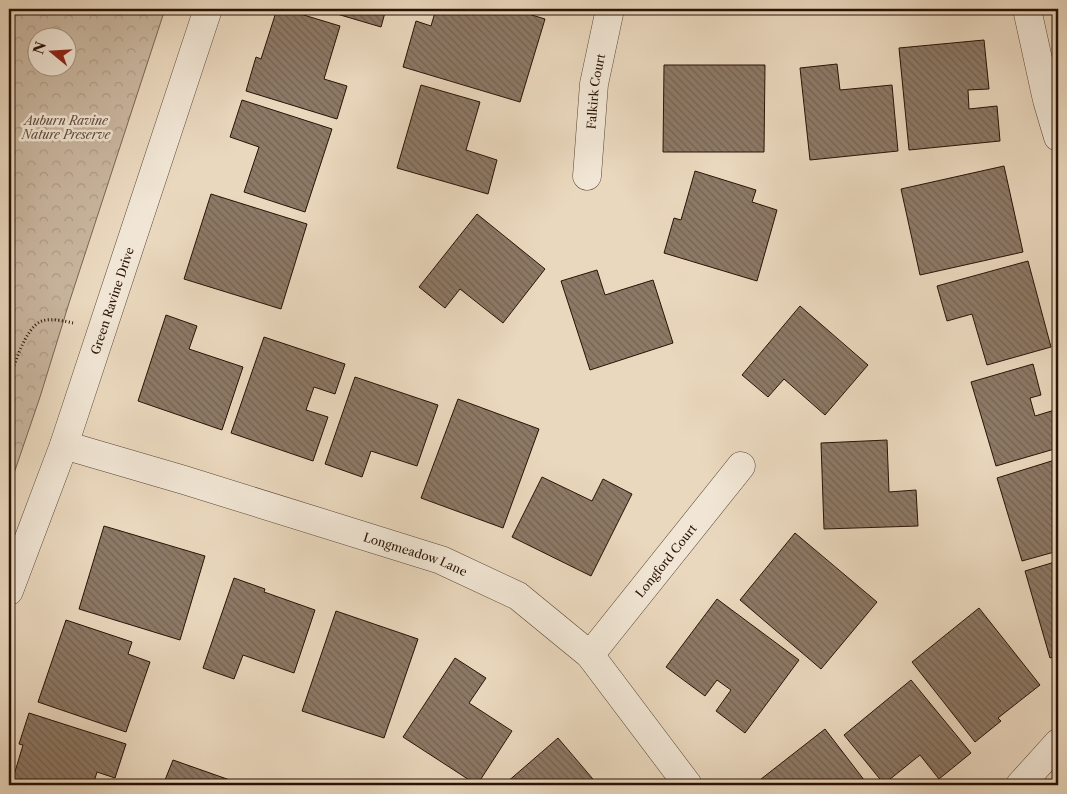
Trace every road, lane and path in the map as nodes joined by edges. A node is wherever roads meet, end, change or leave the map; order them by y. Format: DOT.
graph roads {
  1 [pos="208,9"];
  2 [pos="610,9"];
  3 [pos="1027,9"];
  4 [pos="1058,137"];
  5 [pos="587,176"];
  6 [pos="101,331"];
  7 [pos="9,382"];
  8 [pos="64,445"];
  9 [pos="741,466"];
  10 [pos="9,591"];
  11 [pos="590,655"];
  12 [pos="1058,743"];
  13 [pos="688,785"];
  14 [pos="1020,785"];
  1 -- 6 [label="street, Green Ravine Drive"];
  2 -- 5 [label="street, Falkirk Court"];
  3 -- 4 [label="street"];
  6 -- 7 [label="path"];
  6 -- 8 [label="street, Green Ravine Drive"];
  8 -- 10 [label="street, Green Ravine Drive"];
  8 -- 11 [label="street, Longmeadow Lane"];
  9 -- 11 [label="street, Longford Court"];
  11 -- 13 [label="street, Longmeadow Lane"];
  12 -- 14 [label="street"];
}
